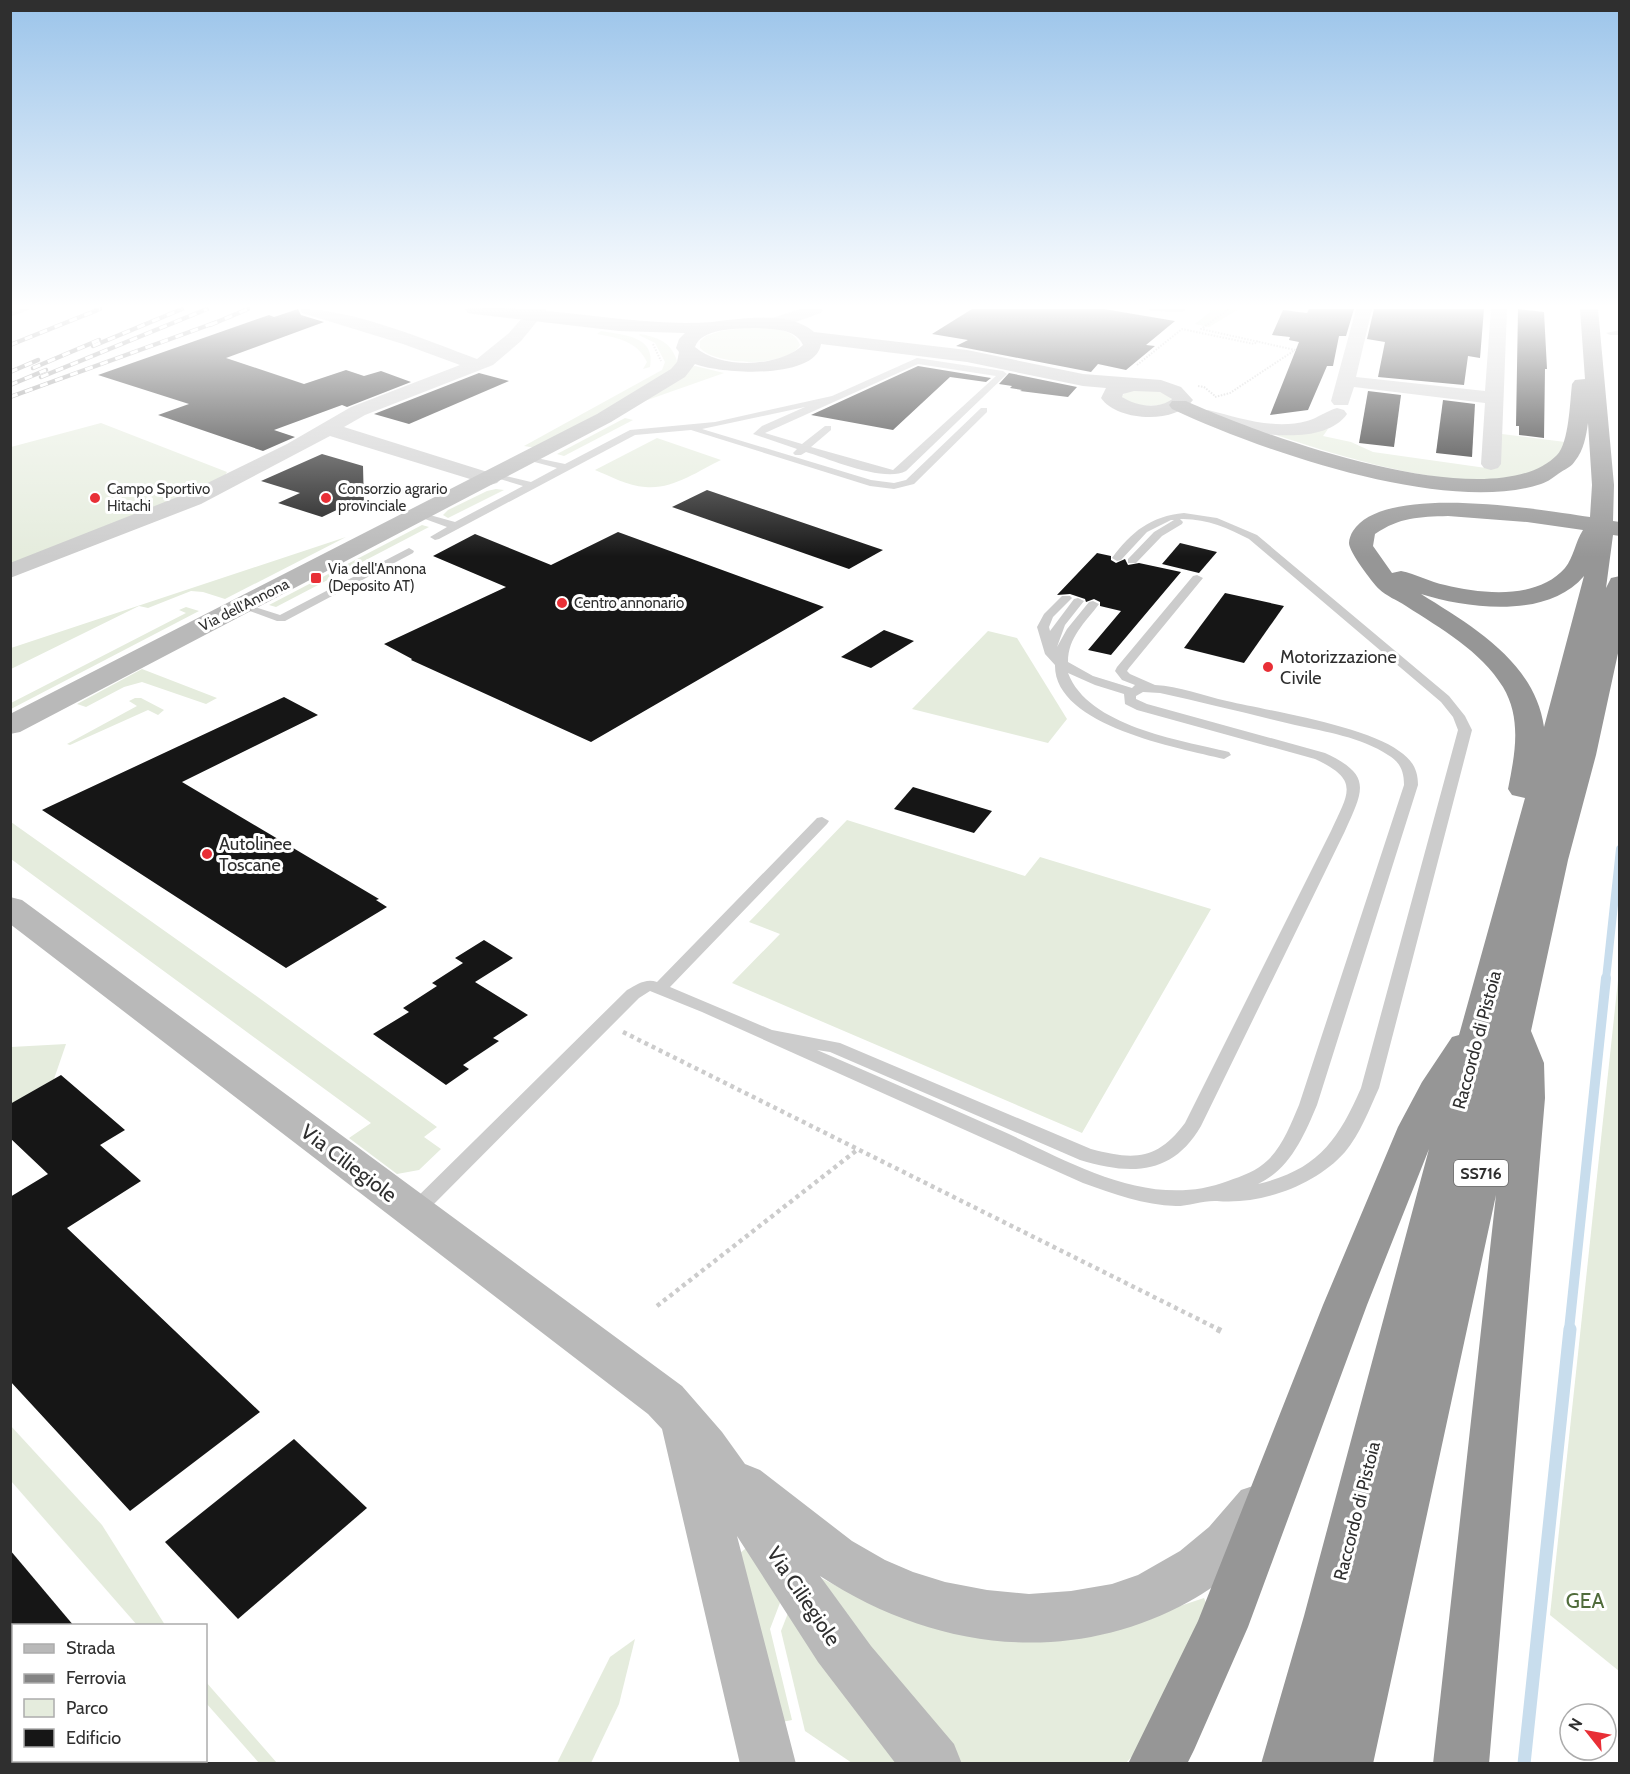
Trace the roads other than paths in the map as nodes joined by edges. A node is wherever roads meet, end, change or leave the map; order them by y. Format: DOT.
graph roads {
  1 [pos="407,392"];
  2 [pos="647,392"];
  3 [pos="676,392"];
  4 [pos="849,392"];
  5 [pos="985,392"];
  6 [pos="1103,392"];
  7 [pos="1114,392"];
  8 [pos="1174,392"];
  9 [pos="1343,392"];
  10 [pos="1440,392"];
  11 [pos="1494,392"];
  12 [pos="1580,392"];
  13 [pos="1604,392"];
  14 [pos="1110,396"];
  15 [pos="835,398"];
  16 [pos="1494,398"];
  17 [pos="1180,404"];
  18 [pos="984,410"];
  19 [pos="1337,414"];
  20 [pos="604,418"];
  21 [pos="326,428"];
  22 [pos="690,428"];
  23 [pos="828,428"];
  24 [pos="1334,435"];
  25 [pos="803,448"];
  26 [pos="530,458"];
  27 [pos="790,459"];
  28 [pos="1491,464"];
  29 [pos="564,467"];
  30 [pos="493,477"];
  31 [pos="534,486"];
  32 [pos="1603,508"];
  33 [pos="419,515"];
  34 [pos="1190,516"];
  35 [pos="456,526"];
  36 [pos="1620,529"];
  37 [pos="435,537"];
  38 [pos="409,551"];
  39 [pos="1112,556"];
  40 [pos="1132,561"];
  41 [pos="1374,565"];
  42 [pos="10,571"];
  43 [pos="1197,578"];
  44 [pos="1620,583"];
  45 [pos="1072,599"];
  46 [pos="1093,604"];
  47 [pos="242,606"];
  48 [pos="1056,659"];
  49 [pos="1152,688"];
  50 [pos="1132,692"];
  51 [pos="1620,693"];
  52 [pos="10,726"];
  53 [pos="1224,755"];
  54 [pos="1581,755"];
  55 [pos="822,821"];
  56 [pos="1527,851"];
  57 [pos="10,907"];
  58 [pos="660,988"];
  59 [pos="1497,1026"];
  60 [pos="769,1035"];
  61 [pos="1208,1196"];
  62 [pos="414,1212"];
  63 [pos="683,1422"];
  64 [pos="716,1462"];
  65 [pos="1277,1483"];
  66 [pos="768,1764"];
  67 [pos="934,1764"];
  68 [pos="1156,1764"];
  69 [pos="1289,1764"];
  70 [pos="1345,1764"];
  71 [pos="1461,1764"];
  1 -- 21 [label="street"];
  2 -- 20 [label="street, Via dell'Annona"];
  3 -- 20 [label="street, Via dell'Annona"];
  4 -- 15 [label="lane"];
  5 -- 25 [label="lane"];
  6 -- 14 [label="street"];
  7 -- 14 [label="street"];
  8 -- 17 [label="street"];
  9 -- 19 [label="street"];
  10 -- 16 [label="street"];
  11 -- 16 [label="street"];
  12 -- 17 [label="highway"];
  13 -- 32 [label="highway, Raccordo di Pistoia / SS716"];
  14 -- 17 [label="street"];
  15 -- 22 [label="lane"];
  15 -- 25 [label="lane"];
  16 -- 28 [label="street"];
  17 -- 19 [label="street"];
  18 -- 27 [label="lane"];
  19 -- 24 [label="street"];
  20 -- 26 [label="street, Via dell'Annona"];
  21 -- 30 [label="street"];
  21 -- 42 [label="street"];
  22 -- 27 [label="lane"];
  22 -- 29 [label="lane"];
  23 -- 25 [label="lane"];
  25 -- 27 [label="lane"];
  26 -- 29 [label="lane"];
  26 -- 30 [label="street, Via dell'Annona"];
  29 -- 31 [label="lane"];
  30 -- 31 [label="lane"];
  30 -- 33 [label="street, Via dell'Annona"];
  31 -- 35 [label="lane"];
  32 -- 41 [label="highway"];
  32 -- 56 [label="highway, Raccordo di Pistoia / SS716"];
  33 -- 35 [label="lane"];
  33 -- 47 [label="street, Via dell'Annona"];
  34 -- 39 [label="lane"];
  34 -- 40 [label="lane"];
  34 -- 61 [label="lane"];
  35 -- 37 [label="lane"];
  36 -- 41 [label="highway"];
  38 -- 47 [label="lane"];
  41 -- 56 [label="highway"];
  43 -- 49 [label="lane"];
  44 -- 54 [label="highway, Raccordo di Pistoia / SS716"];
  45 -- 48 [label="lane"];
  46 -- 48 [label="lane"];
  47 -- 52 [label="street, Via dell'Annona"];
  48 -- 50 [label="lane"];
  48 -- 53 [label="lane"];
  49 -- 50 [label="lane"];
  49 -- 61 [label="lane"];
  50 -- 60 [label="lane"];
  51 -- 54 [label="highway"];
  54 -- 59 [label="highway, Raccordo di Pistoia / SS716"];
  55 -- 58 [label="lane"];
  56 -- 59 [label="highway, Raccordo di Pistoia / SS716"];
  57 -- 62 [label="street, Via Ciliegiole"];
  58 -- 60 [label="lane"];
  58 -- 62 [label="lane"];
  59 -- 65 [label="highway"];
  59 -- 69 [label="highway, Raccordo di Pistoia / SS716"];
  59 -- 70 [label="highway, Raccordo di Pistoia / SS716"];
  59 -- 71 [label="highway"];
  60 -- 61 [label="lane"];
  62 -- 63 [label="street, Via Ciliegiole"];
  63 -- 64 [label="street, Via Ciliegiole"];
  63 -- 66 [label="street, Via Ciliegiole"];
  64 -- 65 [label="street"];
  64 -- 67 [label="street, Via Ciliegiole"];
  65 -- 68 [label="highway"];
}
